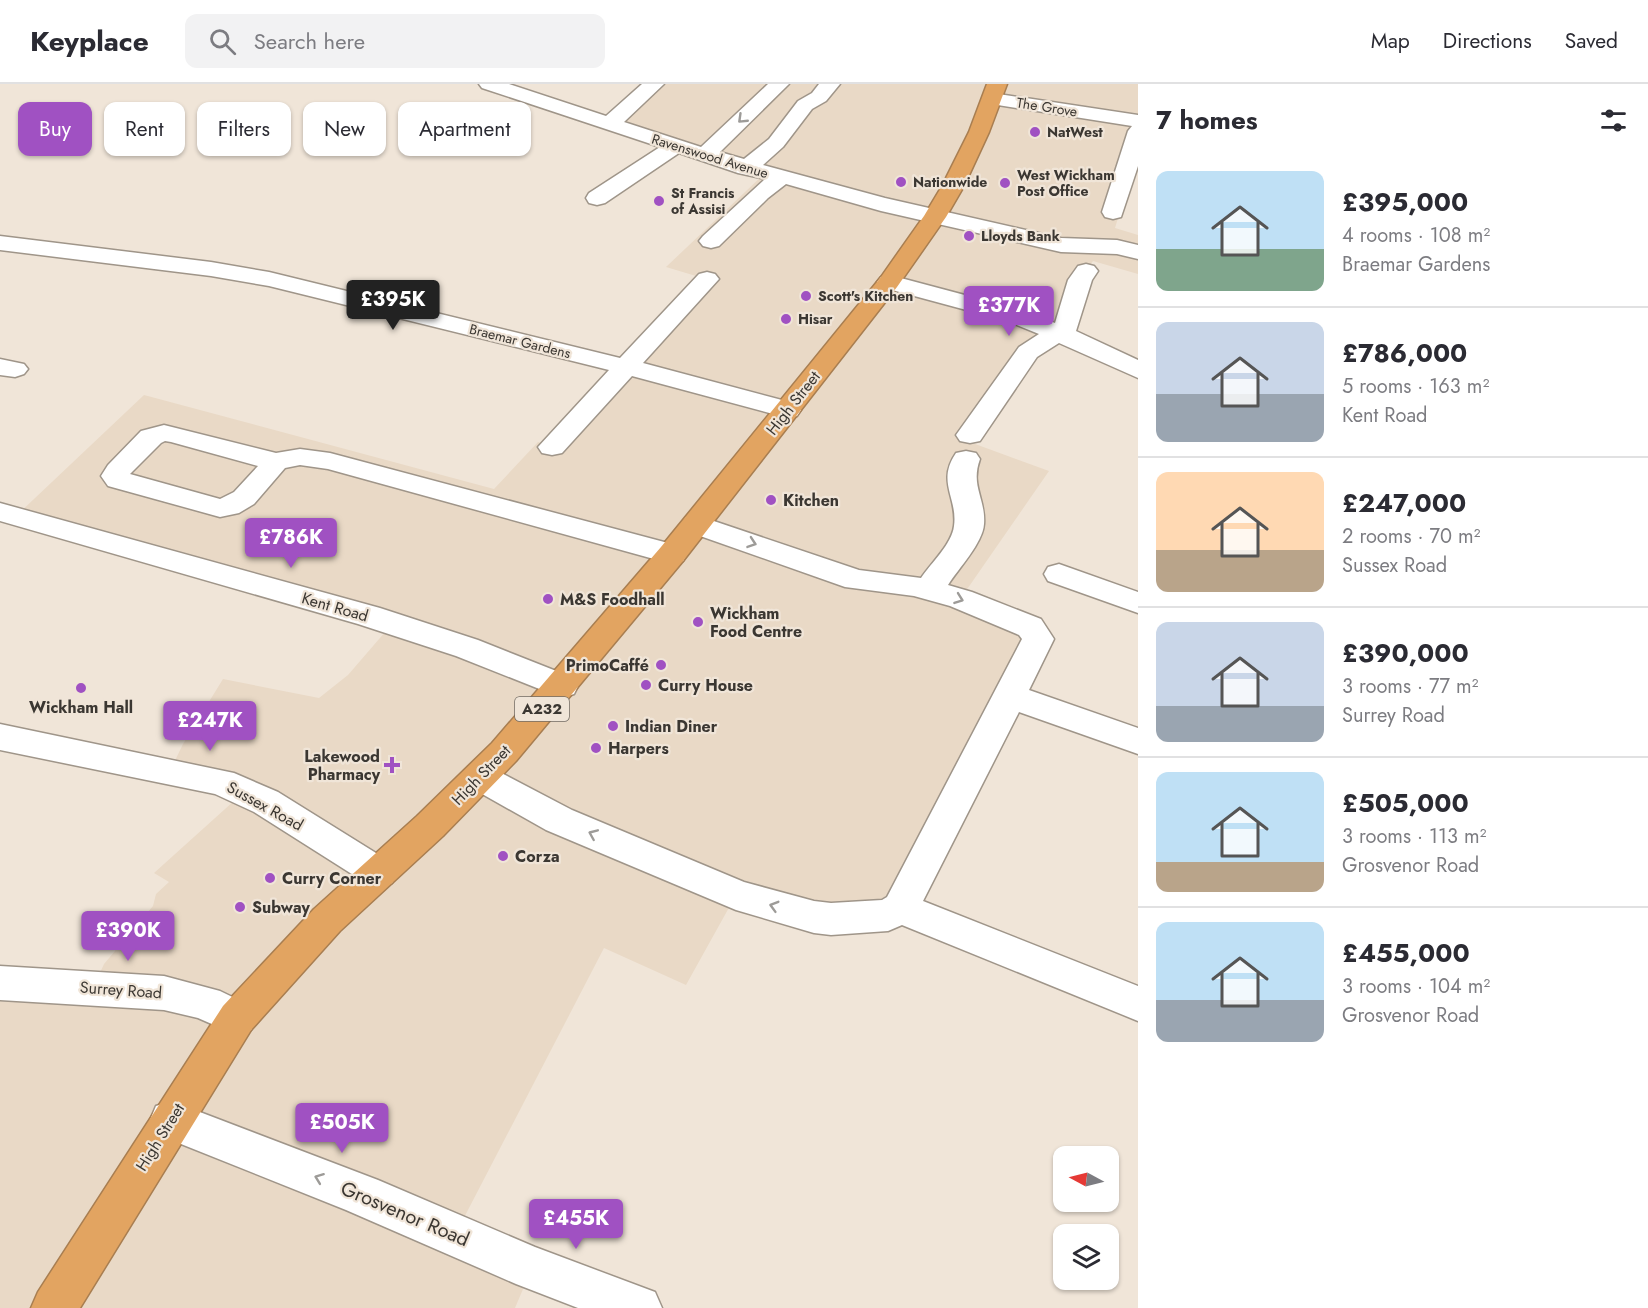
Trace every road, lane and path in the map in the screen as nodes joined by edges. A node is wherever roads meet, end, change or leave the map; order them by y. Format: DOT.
graph roads {
  1 [pos="489,84"];
  2 [pos="654,84"];
  3 [pos="779,84"];
  4 [pos="830,84"];
  5 [pos="994,91"];
  6 [pos="616,117"];
  7 [pos="1138,121"];
  8 [pos="1138,131"];
  9 [pos="673,135"];
  10 [pos="712,148"];
  11 [pos="746,168"];
  12 [pos="780,178"];
  13 [pos="597,198"];
  14 [pos="1113,212"];
  15 [pos="935,217"];
  16 [pos="711,241"];
  17 [pos="0,243"];
  18 [pos="1138,252"];
  19 [pos="1086,271"];
  20 [pos="707,279"];
  21 [pos="889,282"];
  22 [pos="1059,333"];
  23 [pos="627,367"];
  24 [pos="1138,370"];
  25 [pos="788,410"];
  26 [pos="552,447"];
  27 [pos="276,462"];
  28 [pos="0,512"];
  29 [pos="696,524"];
  30 [pos="672,554"];
  31 [pos="1059,574"];
  32 [pos="929,589"];
  33 [pos="1138,603"];
  34 [pos="562,686"];
  35 [pos="1010,696"];
  36 [pos="0,737"];
  37 [pos="1138,741"];
  38 [pos="480,777"];
  39 [pos="379,873"];
  40 [pos="900,908"];
  41 [pos="0,983"];
  42 [pos="1138,1004"];
  43 [pos="237,1018"];
  44 [pos="171,1120"];
  45 [pos="54,1308"];
  46 [pos="639,1308"];
  1 -- 6 [label="street, Ravenswood Avenue"];
  2 -- 6 [label="street"];
  3 -- 10 [label="street, one-way"];
  4 -- 11 [label="street"];
  5 -- 7 [label="street, The Grove"];
  5 -- 15 [label="highway, High Street / A232"];
  6 -- 9 [label="street, Ravenswood Avenue"];
  8 -- 14 [label="street"];
  9 -- 10 [label="street, Ravenswood Avenue"];
  9 -- 13 [label="street"];
  10 -- 11 [label="street, Ravenswood Avenue"];
  11 -- 12 [label="street, Ravenswood Avenue"];
  12 -- 15 [label="street, Ravenswood Avenue"];
  12 -- 16 [label="street"];
  15 -- 18 [label="street, Ravenswood Avenue"];
  15 -- 21 [label="highway, High Street / A232"];
  17 -- 23 [label="street, Braemar Gardens"];
  19 -- 22 [label="street"];
  20 -- 23 [label="street"];
  21 -- 22 [label="street"];
  21 -- 25 [label="highway, High Street / A232"];
  22 -- 24 [label="street"];
  22 -- 32 [label="street"];
  23 -- 25 [label="street, Braemar Gardens"];
  23 -- 26 [label="street"];
  25 -- 29 [label="highway, High Street / A232"];
  27 -- 27 [label="street"];
  27 -- 30 [label="street"];
  28 -- 34 [label="street, Kent Road"];
  29 -- 30 [label="highway, High Street / A232"];
  29 -- 32 [label="street, one-way"];
  30 -- 34 [label="highway, High Street / A232"];
  31 -- 33 [label="street"];
  32 -- 35 [label="street, one-way"];
  34 -- 38 [label="highway, High Street / A232"];
  35 -- 37 [label="street"];
  35 -- 40 [label="street"];
  36 -- 39 [label="street, Sussex Road"];
  38 -- 39 [label="highway, High Street / A232"];
  40 -- 38 [label="street, one-way"];
  39 -- 43 [label="highway, High Street / A232"];
  40 -- 42 [label="street"];
  41 -- 43 [label="street, Surrey Road"];
  43 -- 44 [label="highway, High Street / A232"];
  44 -- 45 [label="highway, High Street / A232"];
  46 -- 44 [label="street, Grosvenor Road, one-way"];
}
